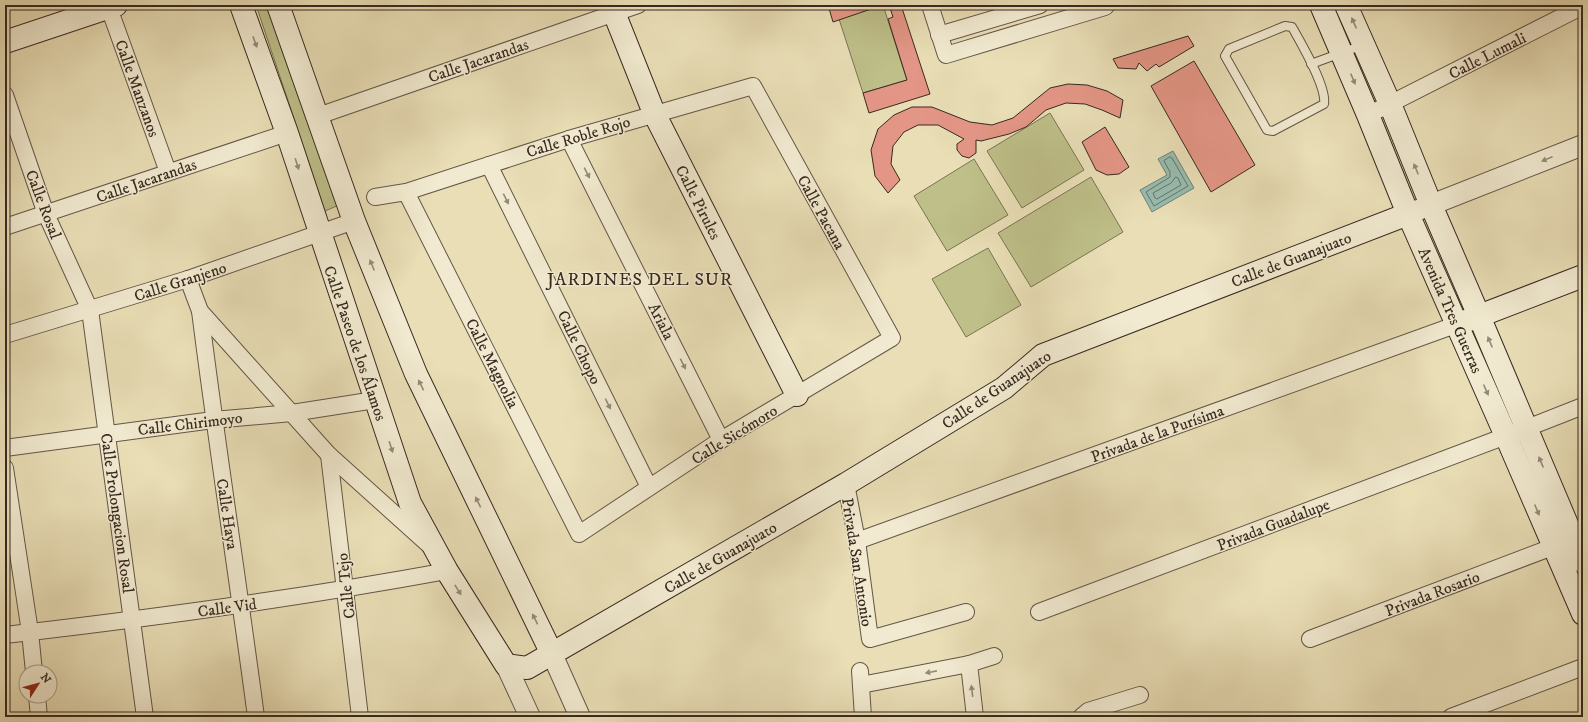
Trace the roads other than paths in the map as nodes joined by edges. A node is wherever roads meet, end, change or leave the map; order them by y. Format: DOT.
graph roads {
  1 [pos="241,5"];
  2 [pos="278,5"];
  3 [pos="638,5"];
  4 [pos="930,5"];
  5 [pos="1107,5"];
  6 [pos="1321,5"];
  7 [pos="1346,5"];
  8 [pos="111,6"];
  9 [pos="1583,6"];
  10 [pos="1033,7"];
  11 [pos="612,9"];
  12 [pos="1034,29"];
  13 [pos="940,35"];
  14 [pos="5,42"];
  15 [pos="1364,44"];
  16 [pos="1342,54"];
  17 [pos="1311,64"];
  18 [pos="753,86"];
  19 [pos="5,95"];
  20 [pos="1390,104"];
  21 [pos="654,113"];
  22 [pos="1368,115"];
  23 [pos="318,116"];
  24 [pos="287,133"];
  25 [pos="569,139"];
  26 [pos="1583,145"];
  27 [pos="489,165"];
  28 [pos="168,172"];
  29 [pos="406,192"];
  30 [pos="375,197"];
  31 [pos="1431,205"];
  32 [pos="46,214"];
  33 [pos="1408,214"];
  34 [pos="354,221"];
  35 [pos="5,227"];
  36 [pos="320,234"];
  37 [pos="1583,276"];
  38 [pos="188,280"];
  39 [pos="90,310"];
  40 [pos="200,311"];
  41 [pos="1480,316"];
  42 [pos="1458,324"];
  43 [pos="5,335"];
  44 [pos="892,338"];
  45 [pos="797,395"];
  46 [pos="375,400"];
  47 [pos="1583,406"];
  48 [pos="292,413"];
  49 [pos="213,420"];
  50 [pos="1527,428"];
  51 [pos="107,433"];
  52 [pos="1506,436"];
  53 [pos="722,440"];
  54 [pos="5,448"];
  55 [pos="329,455"];
  56 [pos="5,468"];
  57 [pos="846,484"];
  58 [pos="650,487"];
  59 [pos="580,534"];
  60 [pos="1578,537"];
  61 [pos="857,541"];
  62 [pos="1553,548"];
  63 [pos="434,550"];
  64 [pos="1583,562"];
  65 [pos="447,571"];
  66 [pos="346,590"];
  67 [pos="242,605"];
  68 [pos="966,612"];
  69 [pos="1039,612"];
  70 [pos="1583,614"];
  71 [pos="133,619"];
  72 [pos="30,632"];
  73 [pos="5,635"];
  74 [pos="1310,639"];
  75 [pos="552,654"];
  76 [pos="994,656"];
  77 [pos="33,664"];
  78 [pos="969,664"];
  79 [pos="506,665"];
  80 [pos="1583,667"];
  81 [pos="1140,695"];
  82 [pos="38,704"];
  83 [pos="39,717"];
  84 [pos="145,717"];
  85 [pos="256,717"];
  86 [pos="360,717"];
  87 [pos="530,717"];
  88 [pos="580,717"];
  89 [pos="863,717"];
  90 [pos="976,717"];
  91 [pos="1081,717"];
  92 [pos="1451,717"];
  1 -- 24 [label="main road, Calle Paseo de los Álamos, one-way"];
  2 -- 23 [label="main road"];
  3 -- 11 [label="street, Calle Jacarandas"];
  4 -- 13 [label="street"];
  5 -- 12 [label="street"];
  6 -- 16 [label="main road, Avenida Tres Guerras"];
  15 -- 7 [label="main road, Avenida Tres Guerras, one-way"];
  8 -- 14 [label="main road"];
  8 -- 28 [label="street, Calle Manzanos"];
  9 -- 20 [label="street, Calle Lumali"];
  10 -- 12 [label="street"];
  10 -- 13 [label="street"];
  11 -- 21 [label="main road, Calle Pirules"];
  11 -- 23 [label="street, Calle Jacarandas"];
  12 -- 13 [label="street"];
  15 -- 16 [label="lane"];
  15 -- 20 [label="main road, Avenida Tres Guerras"];
  16 -- 17 [label="lane"];
  16 -- 22 [label="main road, Avenida Tres Guerras, one-way"];
  17 -- 17 [label="lane"];
  18 -- 21 [label="street, Calle Roble Rojo"];
  18 -- 44 [label="street, Calle Pacana"];
  19 -- 32 [label="street, Calle Rosal"];
  20 -- 22 [label="street, Calle Lumali"];
  31 -- 20 [label="main road, Avenida Tres Guerras, one-way"];
  21 -- 25 [label="street, Calle Roble Rojo"];
  21 -- 45 [label="main road, Calle Pirules"];
  22 -- 33 [label="main road, Avenida Tres Guerras"];
  23 -- 34 [label="main road"];
  24 -- 28 [label="street, Calle Jacarandas"];
  24 -- 36 [label="main road, Calle Paseo de los Álamos, one-way"];
  25 -- 27 [label="street, Calle Roble Rojo"];
  25 -- 53 [label="street, Ariala, one-way"];
  26 -- 31 [label="street, Calle de Guanajuato, one-way"];
  27 -- 29 [label="street, Calle Roble Rojo"];
  27 -- 58 [label="street, Calle Chopo, one-way"];
  28 -- 32 [label="street, Calle Jacarandas"];
  29 -- 30 [label="street, Calle Roble Rojo"];
  29 -- 59 [label="street, Calle Magnolia"];
  31 -- 33 [label="street, Calle de Guanajuato"];
  31 -- 41 [label="main road, Avenida Tres Guerras"];
  32 -- 35 [label="street, Calle Jacarandas"];
  32 -- 39 [label="street, Calle Rosal"];
  33 -- 42 [label="main road, Avenida Tres Guerras"];
  33 -- 57 [label="main road, Calle de Guanajuato"];
  34 -- 36 [label="street, Calle Granjeno"];
  75 -- 34 [label="main road, one-way"];
  36 -- 38 [label="street, Calle Granjeno"];
  36 -- 46 [label="main road, Calle Paseo de los Álamos"];
  37 -- 41 [label="main road"];
  38 -- 39 [label="street, Calle Granjeno"];
  38 -- 40 [label="street"];
  39 -- 43 [label="street, Calle Granjeno"];
  39 -- 51 [label="street, Calle Prolongacion Rosal"];
  40 -- 48 [label="street"];
  40 -- 49 [label="street, Calle Haya"];
  41 -- 42 [label="main road"];
  50 -- 41 [label="main road, Avenida Tres Guerras, one-way"];
  42 -- 52 [label="main road, Avenida Tres Guerras, one-way"];
  42 -- 61 [label="street, Privada de la Purísima"];
  44 -- 45 [label="street, Calle Sicómoro"];
  45 -- 53 [label="street, Calle Sicómoro"];
  46 -- 48 [label="street, Calle Chirimoyo"];
  46 -- 63 [label="main road, Calle Paseo de los Álamos, one-way"];
  47 -- 50 [label="street, Privada Guadalupe"];
  48 -- 49 [label="street, Calle Chirimoyo"];
  48 -- 55 [label="street"];
  49 -- 51 [label="street, Calle Chirimoyo"];
  49 -- 67 [label="street, Calle Haya"];
  50 -- 52 [label="street, Privada Guadalupe"];
  60 -- 50 [label="main road, Avenida Tres Guerras, one-way"];
  51 -- 54 [label="street, Calle Chirimoyo"];
  51 -- 71 [label="street, Calle Prolongacion Rosal"];
  52 -- 62 [label="main road, Avenida Tres Guerras, one-way"];
  52 -- 69 [label="street, Privada Guadalupe"];
  53 -- 58 [label="street, Calle Sicómoro"];
  55 -- 63 [label="street"];
  55 -- 66 [label="street, Calle Tejo"];
  56 -- 72 [label="street"];
  57 -- 61 [label="street, Privada San Antonio"];
  57 -- 75 [label="main road, Calle de Guanajuato"];
  58 -- 59 [label="street, Calle Sicómoro"];
  60 -- 62 [label="street, Privada Rosario"];
  60 -- 64 [label="main road, Avenida Tres Guerras"];
  61 -- 68 [label="street, Privada San Antonio"];
  62 -- 70 [label="main road, Avenida Tres Guerras"];
  62 -- 74 [label="street, Privada Rosario"];
  63 -- 65 [label="main road, Calle Paseo de los Álamos"];
  65 -- 66 [label="street, Calle Vid"];
  65 -- 79 [label="main road, Calle Paseo de los Álamos, one-way"];
  66 -- 67 [label="street, Calle Vid"];
  66 -- 86 [label="street, Calle Tejo"];
  67 -- 71 [label="street, Calle Vid"];
  67 -- 85 [label="street, Calle Haya"];
  71 -- 72 [label="street, Calle Vid"];
  71 -- 84 [label="street, Calle Prolongacion Rosal"];
  72 -- 73 [label="street, Calle Vid"];
  72 -- 77 [label="street"];
  75 -- 79 [label="main road"];
  75 -- 88 [label="street"];
  76 -- 78 [label="street"];
  78 -- 89 [label="street, one-way"];
  90 -- 78 [label="street, one-way"];
  79 -- 87 [label="street, Calle Paseo de los Álamos"];
  80 -- 92 [label="street"];
  81 -- 91 [label="street"];
  82 -- 83 [label="street"];
}
